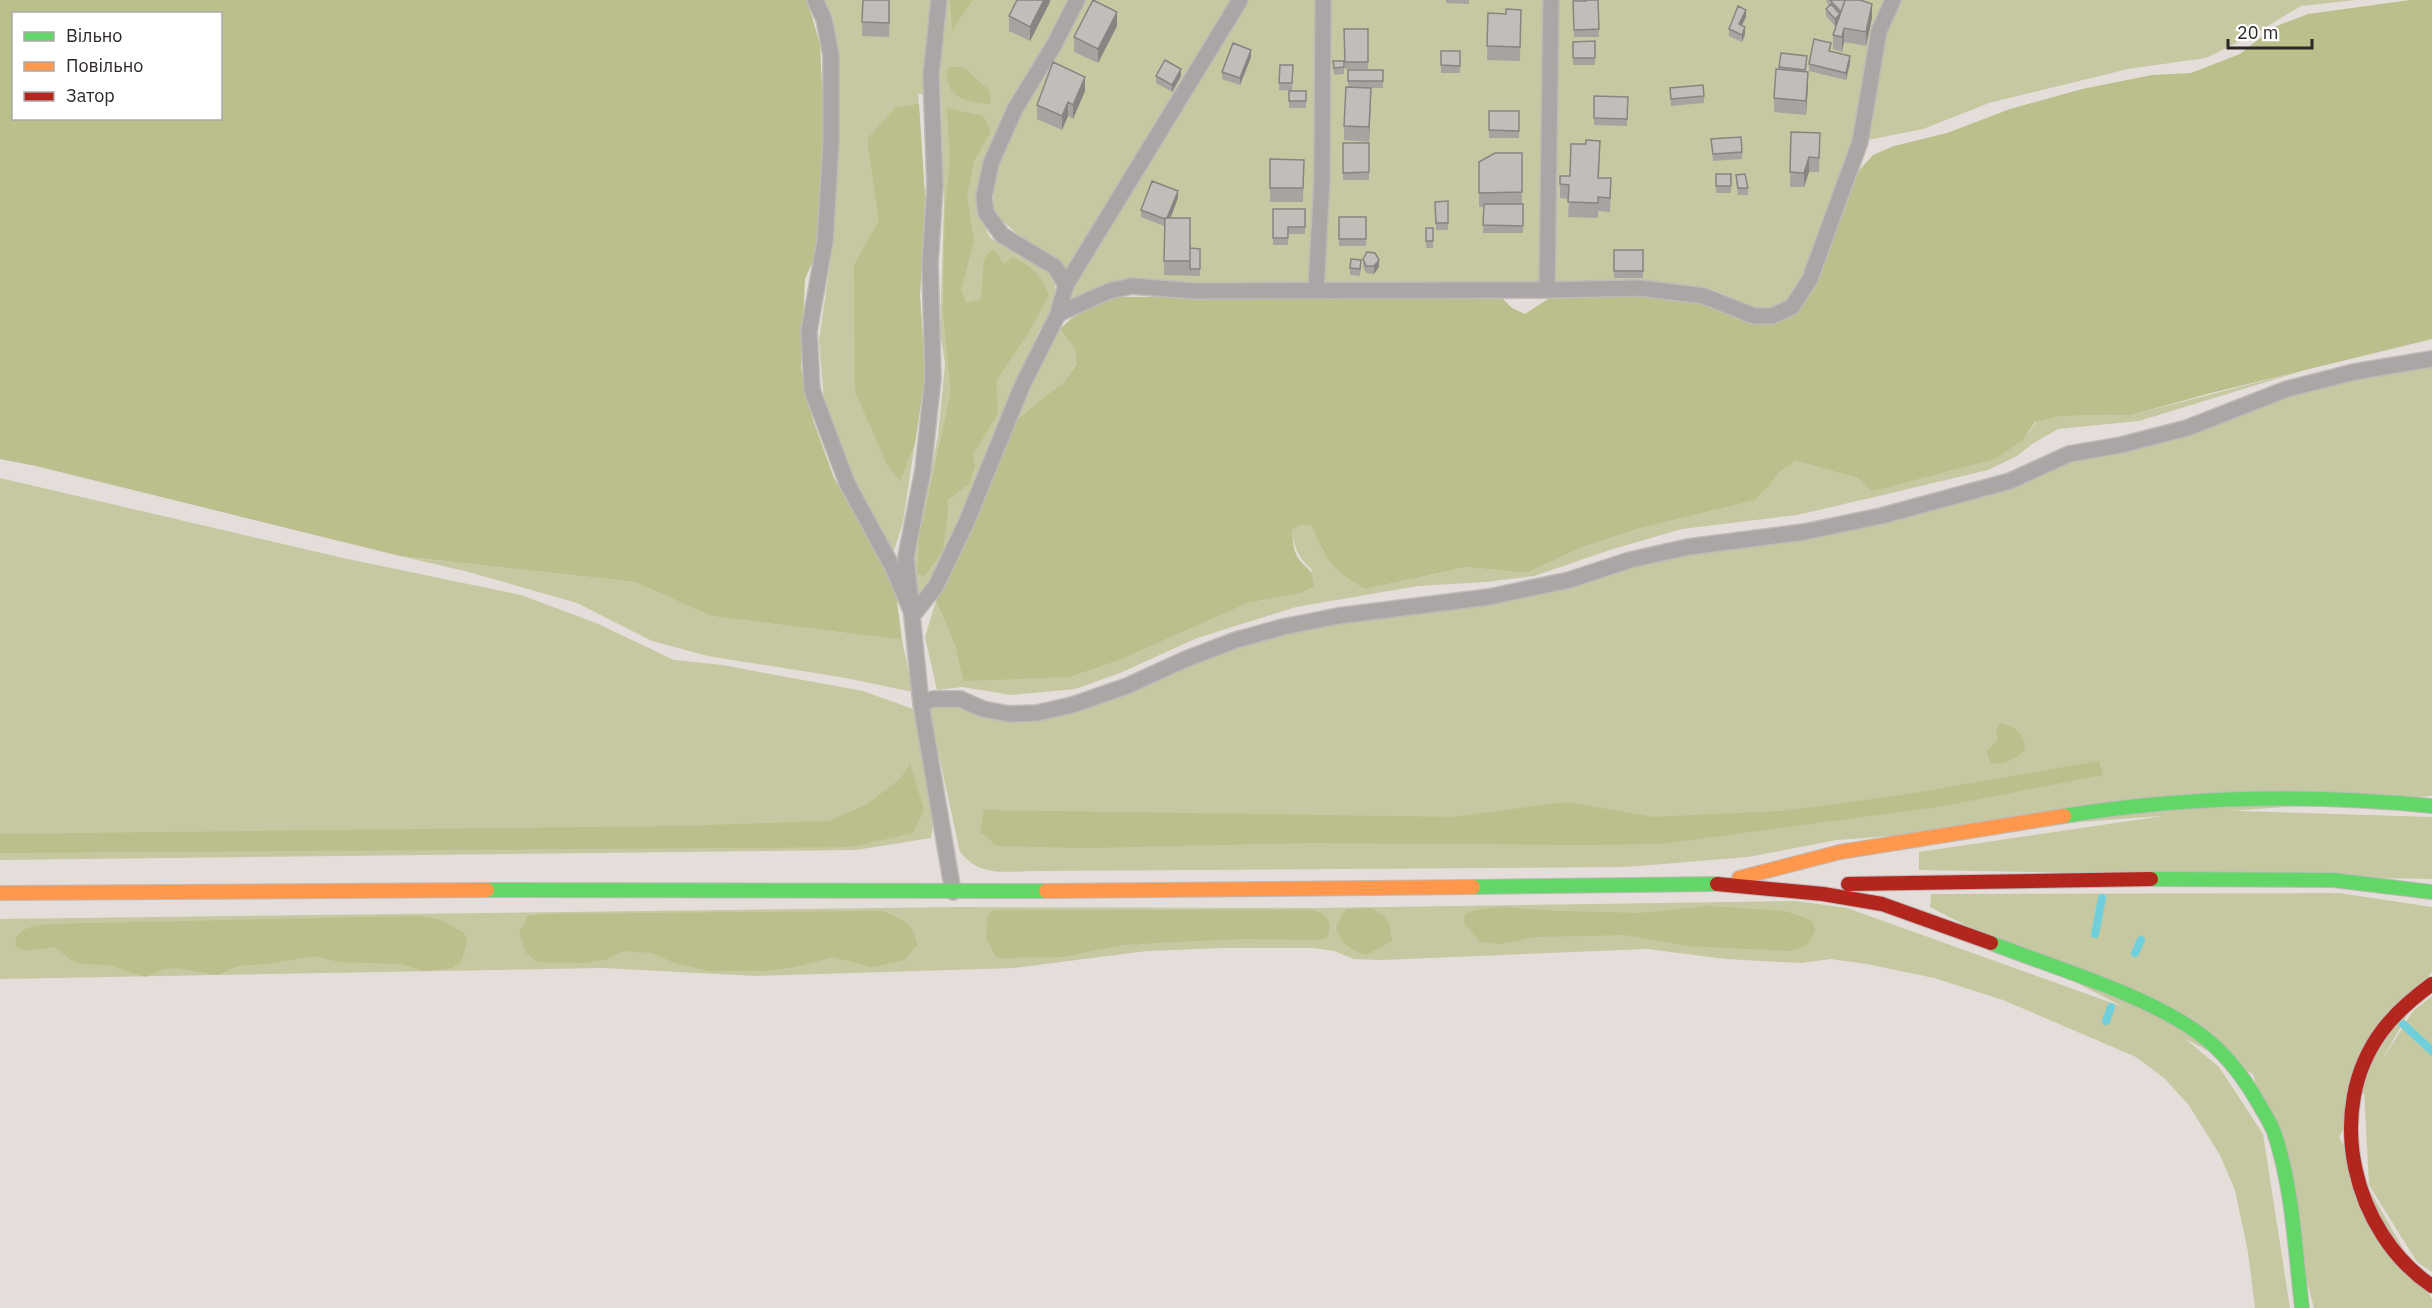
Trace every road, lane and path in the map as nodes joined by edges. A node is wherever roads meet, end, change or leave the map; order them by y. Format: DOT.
graph roads {
  1 [pos="815,0"];
  2 [pos="939,0"];
  3 [pos="1077,0"];
  4 [pos="1240,0"];
  5 [pos="1323,0"];
  6 [pos="1551,0"];
  7 [pos="1893,0"];
  8 [pos="1066,285"];
  9 [pos="1316,290"];
  10 [pos="1547,290"];
  11 [pos="1059,314"];
  12 [pos="2432,359"];
  13 [pos="913,615"];
  14 [pos="921,704"];
  15 [pos="2432,806"];
  16 [pos="1717,884"];
  17 [pos="953,892"];
  18 [pos="2432,892"];
  19 [pos="0,893"];
  20 [pos="2432,984"];
  21 [pos="2432,1286"];
  22 [pos="2302,1308"];
  1 -- 13 [label="lane"];
  2 -- 13 [label="lane"];
  3 -- 8 [label="lane"];
  4 -- 8 [label="lane"];
  5 -- 9 [label="lane"];
  6 -- 10 [label="lane"];
  7 -- 10 [label="lane"];
  8 -- 11 [label="lane"];
  9 -- 10 [label="lane"];
  9 -- 11 [label="lane"];
  11 -- 13 [label="lane"];
  12 -- 14 [label="lane"];
  13 -- 14 [label="lane"];
  14 -- 17 [label="lane"];
  15 -- 16 [label="main road"];
  16 -- 17 [label="main road"];
  16 -- 18 [label="main road"];
  16 -- 22 [label="main road"];
  17 -- 19 [label="main road"];
  20 -- 21 [label="main road"];
}
